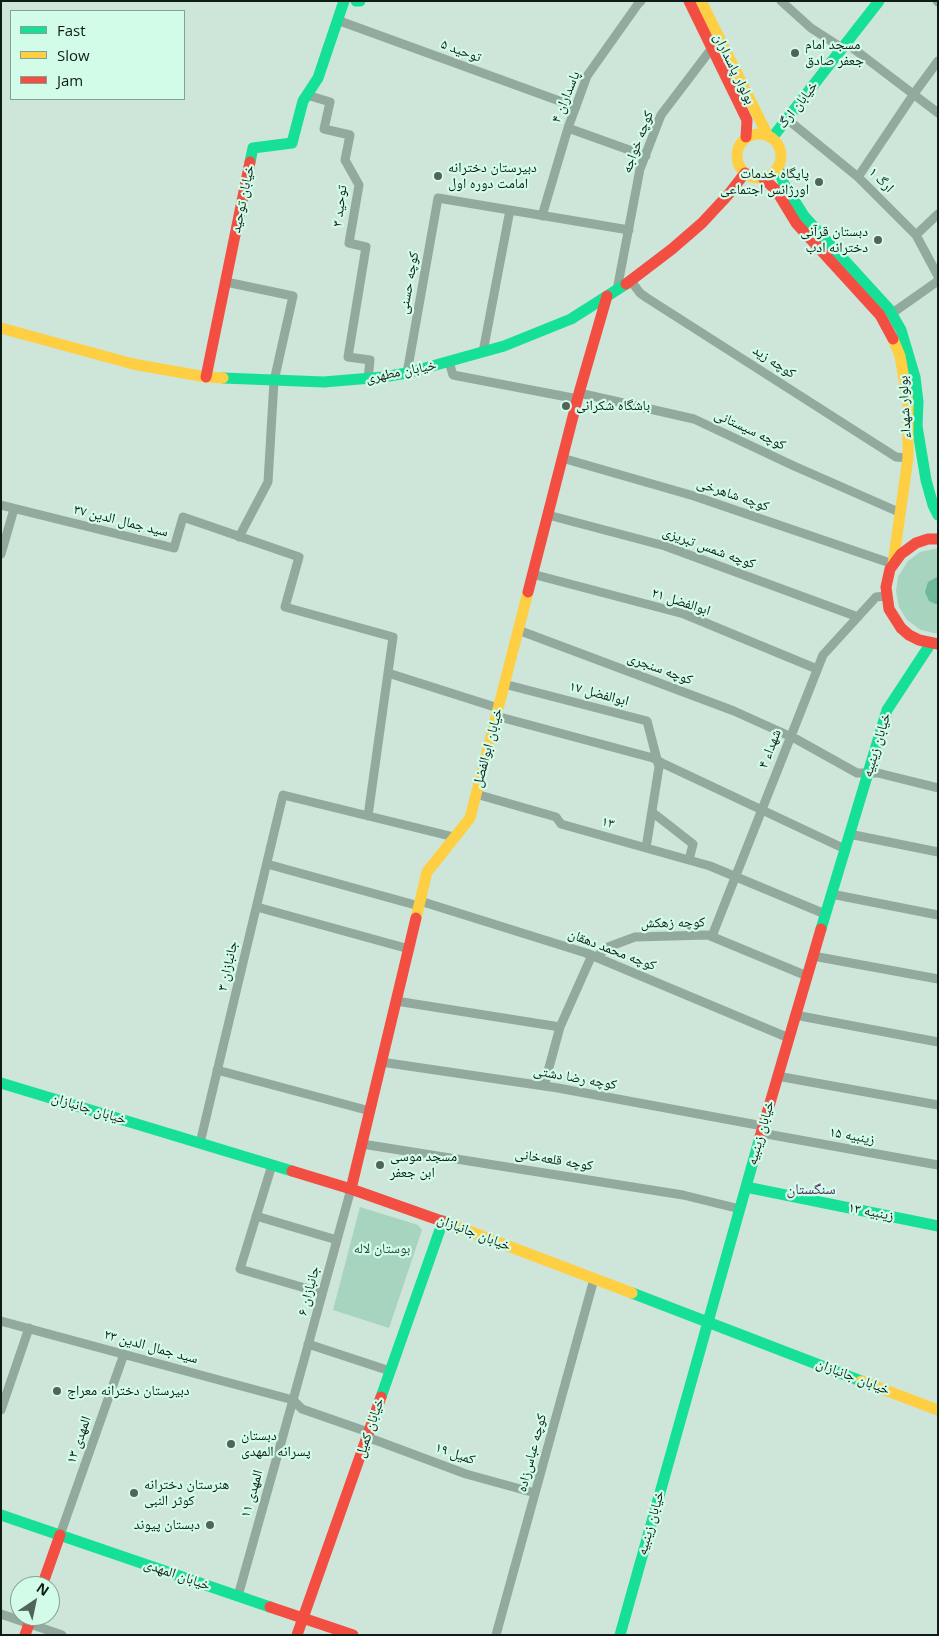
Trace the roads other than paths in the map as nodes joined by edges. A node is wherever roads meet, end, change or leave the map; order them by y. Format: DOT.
graph roads {
  1 [pos="344,1"];
  2 [pos="641,1"];
  3 [pos="689,1"];
  4 [pos="701,1"];
  5 [pos="781,1"];
  6 [pos="879,1"];
  7 [pos="337,20"];
  8 [pos="844,46"];
  9 [pos="712,48"];
  10 [pos="938,61"];
  11 [pos="307,95"];
  12 [pos="913,95"];
  13 [pos="576,106"];
  14 [pos="938,113"];
  15 [pos="788,119"];
  16 [pos="568,128"];
  17 [pos="746,137"];
  18 [pos="770,137"];
  19 [pos="646,156"];
  20 [pos="778,168"];
  21 [pos="745,173"];
  22 [pos="858,177"];
  23 [pos="763,178"];
  24 [pos="510,210"];
  25 [pos="938,214"];
  26 [pos="542,216"];
  27 [pos="629,230"];
  28 [pos="916,235"];
  29 [pos="938,276"];
  30 [pos="631,281"];
  31 [pos="938,281"];
  32 [pos="226,282"];
  33 [pos="617,290"];
  34 [pos="607,296"];
  35 [pos="891,314"];
  36 [pos="1,328"];
  37 [pos="483,352"];
  38 [pos="449,362"];
  39 [pos="407,373"];
  40 [pos="206,377"];
  41 [pos="368,379"];
  42 [pos="274,381"];
  43 [pos="579,396"];
  44 [pos="562,458"];
  45 [pos="908,458"];
  46 [pos="1,505"];
  47 [pos="14,509"];
  48 [pos="901,513"];
  49 [pos="938,515"];
  50 [pos="548,516"];
  51 [pos="239,537"];
  52 [pos="938,538"];
  53 [pos="1,554"];
  54 [pos="893,564"];
  55 [pos="532,574"];
  56 [pos="886,596"];
  57 [pos="858,617"];
  58 [pos="518,630"];
  59 [pos="934,644"];
  60 [pos="817,669"];
  61 [pos="388,674"];
  62 [pos="504,684"];
  63 [pos="497,712"];
  64 [pos="790,737"];
  65 [pos="657,760"];
  66 [pos="868,773"];
  67 [pos="938,788"];
  68 [pos="476,794"];
  69 [pos="761,810"];
  70 [pos="652,812"];
  71 [pos="368,816"];
  72 [pos="849,834"];
  73 [pos="454,837"];
  74 [pos="646,848"];
  75 [pos="845,849"];
  76 [pos="938,852"];
  77 [pos="689,860"];
  78 [pos="267,864"];
  79 [pos="736,876"];
  80 [pos="831,894"];
  81 [pos="420,904"];
  82 [pos="257,907"];
  83 [pos="826,914"];
  84 [pos="938,915"];
  85 [pos="712,936"];
  86 [pos="409,949"];
  87 [pos="594,956"];
  88 [pos="813,956"];
  89 [pos="807,976"];
  90 [pos="938,979"];
  91 [pos="396,1001"];
  92 [pos="795,1015"];
  93 [pos="560,1027"];
  94 [pos="788,1038"];
  95 [pos="938,1042"];
  96 [pos="382,1062"];
  97 [pos="218,1070"];
  98 [pos="777,1076"];
  99 [pos="1,1083"];
  100 [pos="544,1086"];
  101 [pos="938,1106"];
  102 [pos="370,1111"];
  103 [pos="762,1129"];
  104 [pos="200,1143"];
  105 [pos="362,1144"];
  106 [pos="272,1165"];
  107 [pos="938,1165"];
  108 [pos="746,1187"];
  109 [pos="351,1189"];
  110 [pos="740,1208"];
  111 [pos="256,1216"];
  112 [pos="443,1221"];
  113 [pos="938,1226"];
  114 [pos="337,1240"];
  115 [pos="594,1278"];
  116 [pos="322,1293"];
  117 [pos="1,1321"];
  118 [pos="708,1322"];
  119 [pos="29,1328"];
  120 [pos="308,1344"];
  121 [pos="124,1354"];
  122 [pos="390,1370"];
  123 [pos="294,1400"];
  124 [pos="1,1410"];
  125 [pos="938,1410"];
  126 [pos="368,1435"];
  127 [pos="535,1493"];
  128 [pos="1,1515"];
  129 [pos="60,1536"];
  130 [pos="46,1576"];
  131 [pos="238,1596"];
  132 [pos="303,1618"];
  133 [pos="32,1626"];
  134 [pos="62,1635"];
  135 [pos="297,1635"];
  136 [pos="353,1635"];
  137 [pos="496,1635"];
  138 [pos="620,1635"];
  1 -- 7 [label="street, خیابان توحید"];
  2 -- 13 [label="street, پاسداران ۴"];
  3 -- 9 [label="street, بولوار پاسداران"];
  4 -- 18 [label="street, بولوار پاسداران"];
  5 -- 8 [label="street"];
  6 -- 8 [label="street, خیابان ارگ"];
  7 -- 11 [label="street, خیابان توحید"];
  7 -- 13 [label="street, توحید ۵"];
  8 -- 12 [label="street"];
  8 -- 15 [label="street, خیابان ارگ"];
  9 -- 17 [label="street, بولوار پاسداران"];
  9 -- 19 [label="street, کوچه خواجه"];
  10 -- 12 [label="street"];
  11 -- 32 [label="street, خیابان توحید"];
  11 -- 41 [label="street, توحید ۳"];
  12 -- 14 [label="street"];
  12 -- 22 [label="street"];
  13 -- 16 [label="street, پاسداران ۴"];
  15 -- 18 [label="street, خیابان ارگ"];
  15 -- 22 [label="street, ارگ ۱"];
  16 -- 19 [label="street"];
  16 -- 26 [label="street, پاسداران ۴"];
  17 -- 18 [label="street"];
  17 -- 21 [label="street"];
  18 -- 20 [label="street"];
  19 -- 27 [label="street, کوچه خواجه"];
  20 -- 23 [label="street"];
  20 -- 35 [label="street, بولوار شهداء"];
  21 -- 23 [label="street"];
  21 -- 30 [label="street, خیابان مطهری"];
  22 -- 28 [label="street, ارگ ۱"];
  23 -- 45 [label="street, بولوار شهداء"];
  24 -- 26 [label="street"];
  24 -- 37 [label="street"];
  24 -- 39 [label="street, کوچه حسنی"];
  25 -- 28 [label="street"];
  26 -- 27 [label="street"];
  27 -- 33 [label="street, کوچه خواجه"];
  28 -- 29 [label="street, ارگ ۱"];
  30 -- 33 [label="street, خیابان مطهری"];
  30 -- 45 [label="street, کوچه زید"];
  31 -- 35 [label="street"];
  32 -- 40 [label="street, خیابان توحید"];
  32 -- 42 [label="street"];
  33 -- 34 [label="street, خیابان مطهری"];
  34 -- 37 [label="street, خیابان مطهری"];
  34 -- 43 [label="street, خیابان ابوالفضل"];
  35 -- 49 [label="street, بولوار شهداء"];
  36 -- 40 [label="street, خیابان مطهری"];
  37 -- 38 [label="street, خیابان مطهری"];
  38 -- 39 [label="street, خیابان مطهری"];
  38 -- 43 [label="street, کوچه سیستانی"];
  39 -- 41 [label="street, خیابان مطهری"];
  40 -- 42 [label="street, خیابان مطهری"];
  41 -- 42 [label="street, خیابان مطهری"];
  42 -- 51 [label="street"];
  43 -- 44 [label="street, خیابان ابوالفضل"];
  43 -- 48 [label="street, کوچه سیستانی"];
  44 -- 50 [label="street, خیابان ابوالفضل"];
  44 -- 54 [label="street, کوچه شاهرخی"];
  45 -- 48 [label="street, بولوار شهداء"];
  46 -- 47 [label="street, سید جمال الدین ۳۷"];
  47 -- 51 [label="street, سید جمال الدین ۳۷"];
  47 -- 53 [label="street"];
  48 -- 54 [label="street, بولوار شهداء"];
  50 -- 55 [label="street, خیابان ابوالفضل"];
  50 -- 57 [label="street, کوچه شمس تبریزی"];
  51 -- 61 [label="street"];
  52 -- 54 [label="street"];
  54 -- 56 [label="street, بولوار شهداء"];
  55 -- 58 [label="street, خیابان ابوالفضل"];
  55 -- 60 [label="street, ابوالفضل ۲۱"];
  56 -- 57 [label="street, شهداء ۴"];
  56 -- 59 [label="street"];
  57 -- 60 [label="street, شهداء ۴"];
  58 -- 62 [label="street, خیابان ابوالفضل"];
  58 -- 64 [label="street, کوچه سنجری"];
  59 -- 66 [label="street, خیابان زینبیه"];
  60 -- 64 [label="street, شهداء ۴"];
  61 -- 63 [label="street"];
  61 -- 71 [label="street"];
  62 -- 63 [label="street, خیابان ابوالفضل"];
  62 -- 65 [label="street, ابوالفضل ۱۷"];
  63 -- 65 [label="street"];
  63 -- 68 [label="street, خیابان ابوالفضل"];
  64 -- 66 [label="street, کوچه سنجری"];
  64 -- 69 [label="street, شهداء ۴"];
  65 -- 69 [label="street"];
  65 -- 70 [label="street"];
  66 -- 67 [label="street, کوچه سنجری"];
  66 -- 72 [label="street, خیابان زینبیه"];
  68 -- 73 [label="street, خیابان ابوالفضل"];
  68 -- 74 [label="street, ۱۳"];
  69 -- 75 [label="street"];
  69 -- 79 [label="street, شهداء ۴"];
  70 -- 74 [label="street"];
  70 -- 77 [label="street"];
  71 -- 73 [label="street"];
  71 -- 78 [label="street, جانبازان ۳"];
  72 -- 75 [label="street, خیابان زینبیه"];
  72 -- 76 [label="street"];
  73 -- 81 [label="street, خیابان ابوالفضل"];
  74 -- 77 [label="street, ۱۳"];
  75 -- 80 [label="street, خیابان زینبیه"];
  77 -- 79 [label="street, ۱۳"];
  78 -- 81 [label="street, کوچه محمد دهقان"];
  78 -- 82 [label="street, جانبازان ۳"];
  79 -- 83 [label="street, ۱۳"];
  79 -- 85 [label="street, شهداء ۴"];
  80 -- 83 [label="street, خیابان زینبیه"];
  80 -- 84 [label="street"];
  81 -- 86 [label="street, خیابان ابوالفضل"];
  81 -- 87 [label="street, کوچه محمد دهقان"];
  82 -- 86 [label="street"];
  82 -- 97 [label="street, جانبازان ۳"];
  83 -- 88 [label="street, خیابان زینبیه"];
  85 -- 87 [label="street, کوچه زهکش"];
  85 -- 89 [label="street, کوچه زهکش"];
  86 -- 91 [label="street, خیابان ابوالفضل"];
  87 -- 93 [label="street"];
  87 -- 94 [label="street, کوچه محمد دهقان"];
  88 -- 89 [label="street, خیابان زینبیه"];
  88 -- 90 [label="street"];
  89 -- 92 [label="street, خیابان زینبیه"];
  91 -- 93 [label="street"];
  91 -- 96 [label="street, خیابان ابوالفضل"];
  92 -- 94 [label="street, خیابان زینبیه"];
  92 -- 95 [label="street"];
  93 -- 100 [label="street"];
  94 -- 98 [label="street, خیابان زینبیه"];
  96 -- 100 [label="street, کوچه رضا دشتی"];
  96 -- 102 [label="street, خیابان ابوالفضل"];
  97 -- 102 [label="street"];
  97 -- 104 [label="street, جانبازان ۳"];
  98 -- 101 [label="street"];
  98 -- 103 [label="street, خیابان زینبیه"];
  99 -- 104 [label="street, خیابان جانبازان"];
  100 -- 103 [label="street, کوچه رضا دشتی"];
  102 -- 105 [label="street, خیابان ابوالفضل"];
  103 -- 107 [label="street, زینبیه ۱۵"];
  103 -- 108 [label="street, خیابان زینبیه"];
  104 -- 106 [label="street, خیابان جانبازان"];
  105 -- 109 [label="street, خیابان ابوالفضل"];
  105 -- 110 [label="street, کوچه قلعه‌خانی"];
  106 -- 109 [label="street, خیابان جانبازان"];
  106 -- 111 [label="street"];
  108 -- 110 [label="street, خیابان زینبیه"];
  108 -- 113 [label="street, زینبیه ۱۳"];
  109 -- 112 [label="street, خیابان جانبازان"];
  109 -- 114 [label="street, جانبازان ۶"];
  110 -- 118 [label="street, خیابان زینبیه"];
  111 -- 114 [label="street"];
  111 -- 116 [label="street"];
  112 -- 115 [label="street, خیابان جانبازان"];
  112 -- 122 [label="street, خیابان کمیل"];
  114 -- 116 [label="street, جانبازان ۶"];
  115 -- 118 [label="street, خیابان جانبازان"];
  115 -- 127 [label="street, کوچه عباس‌زاده"];
  116 -- 120 [label="street, جانبازان ۶"];
  117 -- 119 [label="street, سید جمال الدین ۲۳"];
  118 -- 125 [label="street, خیابان جانبازان"];
  118 -- 138 [label="street, خیابان زینبیه"];
  119 -- 121 [label="street, سید جمال الدین ۲۳"];
  119 -- 124 [label="street"];
  120 -- 122 [label="street"];
  120 -- 123 [label="street, جانبازان ۶"];
  121 -- 123 [label="street, سید جمال الدین ۲۳"];
  121 -- 129 [label="street, المهدی ۱۳"];
  122 -- 126 [label="street, خیابان کمیل"];
  123 -- 126 [label="street, سید جمال الدین ۲۳"];
  123 -- 131 [label="street, المهدی ۱۱"];
  126 -- 127 [label="street, کمیل ۱۹"];
  126 -- 132 [label="street, خیابان کمیل"];
  127 -- 137 [label="street, کوچه عباس‌زاده"];
  128 -- 129 [label="street, خیابان المهدی"];
  129 -- 130 [label="street"];
  129 -- 131 [label="street, خیابان المهدی"];
  131 -- 132 [label="street, خیابان المهدی"];
  132 -- 135 [label="street, خیابان کمیل"];
  132 -- 136 [label="street, خیابان المهدی"];
  133 -- 134 [label="street"];
}
